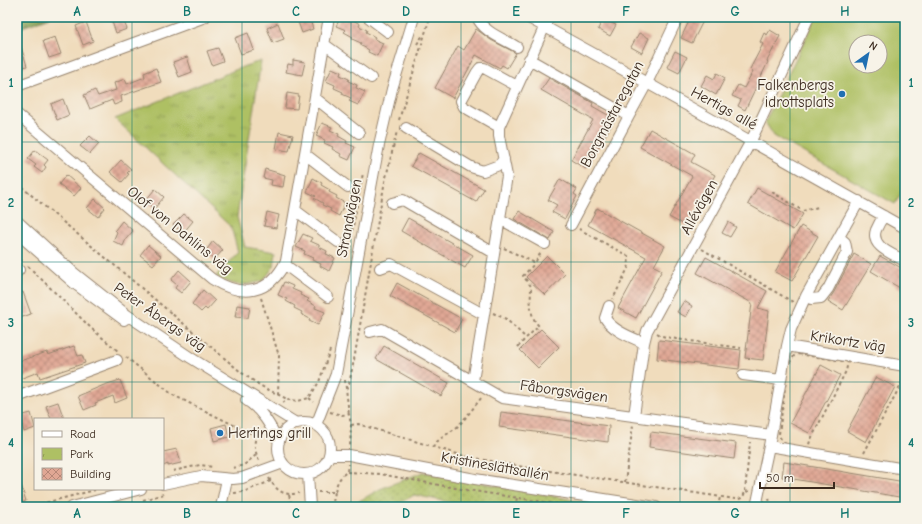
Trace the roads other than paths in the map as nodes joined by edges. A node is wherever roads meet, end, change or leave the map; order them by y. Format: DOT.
graph roads {
  1 [pos="205,17"];
  2 [pos="329,17"];
  3 [pos="368,17"];
  4 [pos="414,17"];
  5 [pos="477,17"];
  6 [pos="549,17"];
  7 [pos="678,17"];
  8 [pos="809,17"];
  9 [pos="524,21"];
  10 [pos="544,27"];
  11 [pos="388,32"];
  12 [pos="324,44"];
  13 [pos="516,47"];
  14 [pos="529,59"];
  15 [pos="371,78"];
  16 [pos="647,83"];
  17 [pos="17,86"];
  18 [pos="516,86"];
  19 [pos="315,98"];
  20 [pos="17,114"];
  21 [pos="628,116"];
  22 [pos="499,126"];
  23 [pos="406,128"];
  24 [pos="359,133"];
  25 [pos="751,141"];
  26 [pos="305,154"];
  27 [pos="504,159"];
  28 [pos="348,187"];
  29 [pos="859,201"];
  30 [pos="392,203"];
  31 [pos="295,210"];
  32 [pos="884,216"];
  33 [pos="500,219"];
  34 [pos="17,221"];
  35 [pos="571,225"];
  36 [pos="905,228"];
  37 [pos="17,233"];
  38 [pos="839,237"];
  39 [pos="338,242"];
  40 [pos="545,244"];
  41 [pos="495,248"];
  42 [pos="905,261"];
  43 [pos="284,264"];
  44 [pos="380,268"];
  45 [pos="806,296"];
  46 [pos="328,297"];
  47 [pos="609,306"];
  48 [pos="484,312"];
  49 [pos="370,332"];
  50 [pos="644,343"];
  51 [pos="787,346"];
  52 [pos="117,360"];
  53 [pos="905,366"];
  54 [pos="743,375"];
  55 [pos="780,380"];
  56 [pos="473,381"];
  57 [pos="17,398"];
  58 [pos="634,416"];
  59 [pos="296,423"];
  60 [pos="316,426"];
  61 [pos="771,435"];
  62 [pos="279,442"];
  63 [pos="769,446"];
  64 [pos="329,455"];
  65 [pos="283,463"];
  66 [pos="905,469"];
  67 [pos="308,474"];
  68 [pos="227,479"];
  69 [pos="164,484"];
  70 [pos="137,490"];
  71 [pos="72,507"];
  72 [pos="221,507"];
  73 [pos="310,507"];
  74 [pos="656,507"];
  75 [pos="748,507"];
  76 [pos="756,507"];
  1 -- 17 [label="street"];
  2 -- 12 [label="street"];
  3 -- 11 [label="street"];
  4 -- 60 [label="street, Strandvägen"];
  5 -- 13 [label="street"];
  6 -- 10 [label="street"];
  7 -- 16 [label="street, Borgmästaregatan"];
  8 -- 25 [label="street, Allévägen"];
  9 -- 10 [label="street, Hertigs allé"];
  10 -- 14 [label="street"];
  10 -- 16 [label="street, Hertigs allé"];
  12 -- 15 [label="street"];
  12 -- 19 [label="street"];
  14 -- 18 [label="street"];
  14 -- 21 [label="street"];
  16 -- 21 [label="street, Borgmästaregatan"];
  16 -- 25 [label="street, Hertigs allé"];
  18 -- 22 [label="street"];
  18 -- 22 [label="street"];
  19 -- 24 [label="street"];
  19 -- 26 [label="street"];
  20 -- 43 [label="street, Olof von Dahlins väg"];
  21 -- 35 [label="street, Borgmästaregatan"];
  22 -- 27 [label="street"];
  23 -- 27 [label="street"];
  25 -- 29 [label="street, Hertigs allé"];
  25 -- 50 [label="street, Allévägen"];
  26 -- 28 [label="street"];
  26 -- 31 [label="street"];
  27 -- 33 [label="street"];
  29 -- 32 [label="street, Hertigs allé"];
  29 -- 38 [label="street"];
  30 -- 41 [label="street"];
  31 -- 39 [label="street"];
  31 -- 43 [label="street"];
  32 -- 36 [label="street, Hertigs allé"];
  32 -- 42 [label="street"];
  33 -- 40 [label="street"];
  33 -- 41 [label="street"];
  34 -- 59 [label="street, Peter Åbergs väg"];
  37 -- 62 [label="street, Peter Åbergs väg"];
  38 -- 45 [label="street"];
  38 -- 45 [label="street"];
  41 -- 48 [label="street"];
  43 -- 46 [label="street"];
  44 -- 48 [label="street"];
  45 -- 51 [label="street"];
  47 -- 50 [label="street"];
  48 -- 56 [label="street"];
  49 -- 56 [label="street, Fåborgsvägen"];
  50 -- 58 [label="street, Allévägen"];
  51 -- 53 [label="street, Krikortz väg"];
  51 -- 55 [label="street"];
  52 -- 57 [label="street"];
  54 -- 55 [label="street"];
  55 -- 61 [label="street"];
  56 -- 58 [label="street, Fåborgsvägen"];
  58 -- 61 [label="street, Fåborgsvägen"];
  59 -- 60 [label="street"];
  59 -- 62 [label="street"];
  60 -- 64 [label="street"];
  61 -- 63 [label="street"];
  62 -- 65 [label="street"];
  63 -- 66 [label="street"];
  63 -- 76 [label="street"];
  64 -- 67 [label="street"];
  64 -- 74 [label="street, Kristineslättsallén"];
  65 -- 67 [label="street"];
  65 -- 68 [label="street"];
  67 -- 73 [label="street"];
  68 -- 69 [label="street"];
  68 -- 72 [label="street"];
  70 -- 71 [label="street"];
  75 -- 76 [label="street"];
}
